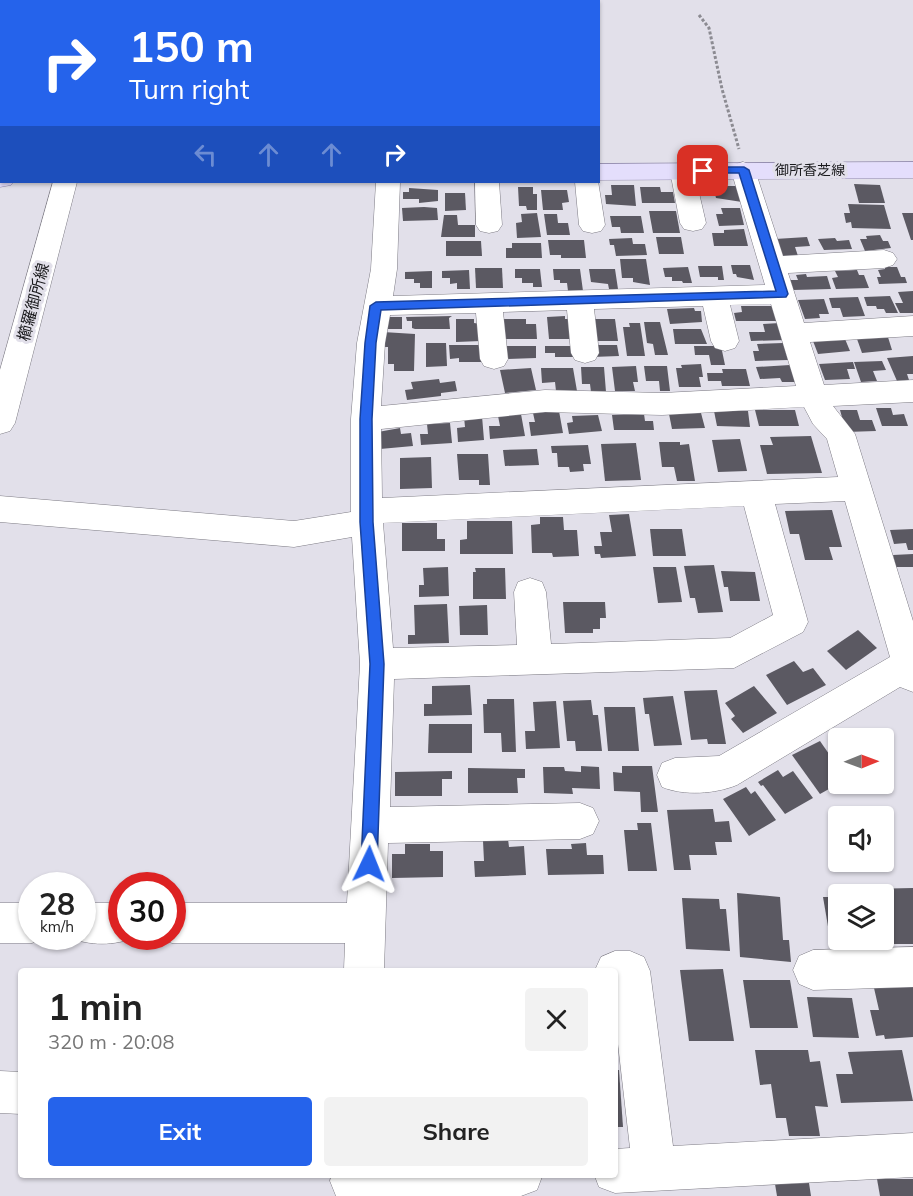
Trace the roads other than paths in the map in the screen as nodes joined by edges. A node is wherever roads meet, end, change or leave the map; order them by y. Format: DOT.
graph roads {
  1 [pos="744,170"];
  2 [pos="913,170"];
  3 [pos="682,171"];
  4 [pos="600,172"];
  5 [pos="65,183"];
  6 [pos="388,183"];
  7 [pos="487,183"];
  8 [pos="587,183"];
  9 [pos="693,223"];
  10 [pos="489,225"];
  11 [pos="592,225"];
  12 [pos="884,259"];
  13 [pos="773,265"];
  14 [pos="782,294"];
  15 [pos="714,296"];
  16 [pos="580,300"];
  17 [pos="489,303"];
  18 [pos="376,306"];
  19 [pos="913,326"];
  20 [pos="794,333"];
  21 [pos="725,341"];
  22 [pos="585,353"];
  23 [pos="494,359"];
  24 [pos="913,391"];
  25 [pos="813,396"];
  26 [pos="366,419"];
  27 [pos="0,423"];
  28 [pos="856,488"];
  29 [pos="756,493"];
  30 [pos="0,509"];
  31 [pos="367,516"];
  32 [pos="899,585"];
  33 [pos="530,592"];
  34 [pos="535,659"];
  35 [pos="377,664"];
  36 [pos="912,670"];
  37 [pos="675,775"];
  38 [pos="580,821"];
  39 [pos="371,825"];
  40 [pos="0,923"];
  41 [pos="18,923"];
  42 [pos="186,923"];
  43 [pos="367,923"];
  44 [pos="913,967"];
  45 [pos="364,968"];
  46 [pos="813,970"];
  47 [pos="618,971"];
  48 [pos="0,1092"];
  49 [pos="18,1093"];
  50 [pos="913,1155"];
  51 [pos="635,1170"];
  52 [pos="453,1178"];
  53 [pos="352,1184"];
  1 -- 2 [label="main road, 御所香芝線"];
  1 -- 3 [label="main road, 御所香芝線"];
  1 -- 13 [label="street"];
  3 -- 4 [label="main road, 御所香芝線"];
  3 -- 9 [label="street"];
  5 -- 27 [label="street, 櫛羅御所線"];
  6 -- 18 [label="street"];
  7 -- 10 [label="street"];
  8 -- 11 [label="street"];
  12 -- 13 [label="street"];
  13 -- 14 [label="street"];
  14 -- 15 [label="street"];
  14 -- 20 [label="street"];
  15 -- 16 [label="street"];
  15 -- 21 [label="street"];
  16 -- 17 [label="street"];
  16 -- 22 [label="street"];
  17 -- 18 [label="street"];
  17 -- 23 [label="street"];
  18 -- 26 [label="street"];
  19 -- 20 [label="street"];
  20 -- 25 [label="street"];
  24 -- 25 [label="street"];
  25 -- 26 [label="street"];
  25 -- 28 [label="street"];
  26 -- 31 [label="street"];
  28 -- 29 [label="street"];
  28 -- 32 [label="street"];
  29 -- 31 [label="street"];
  29 -- 34 [label="street"];
  30 -- 31 [label="street"];
  31 -- 35 [label="street"];
  32 -- 36 [label="street"];
  33 -- 34 [label="street"];
  34 -- 35 [label="street"];
  35 -- 39 [label="street"];
  36 -- 37 [label="street"];
  38 -- 39 [label="street"];
  39 -- 43 [label="street"];
  40 -- 41 [label="street"];
  42 -- 43 [label="street"];
  43 -- 45 [label="street"];
  44 -- 46 [label="street"];
  47 -- 51 [label="street"];
  48 -- 49 [label="street"];
  50 -- 51 [label="street"];
  52 -- 53 [label="street"];
}
